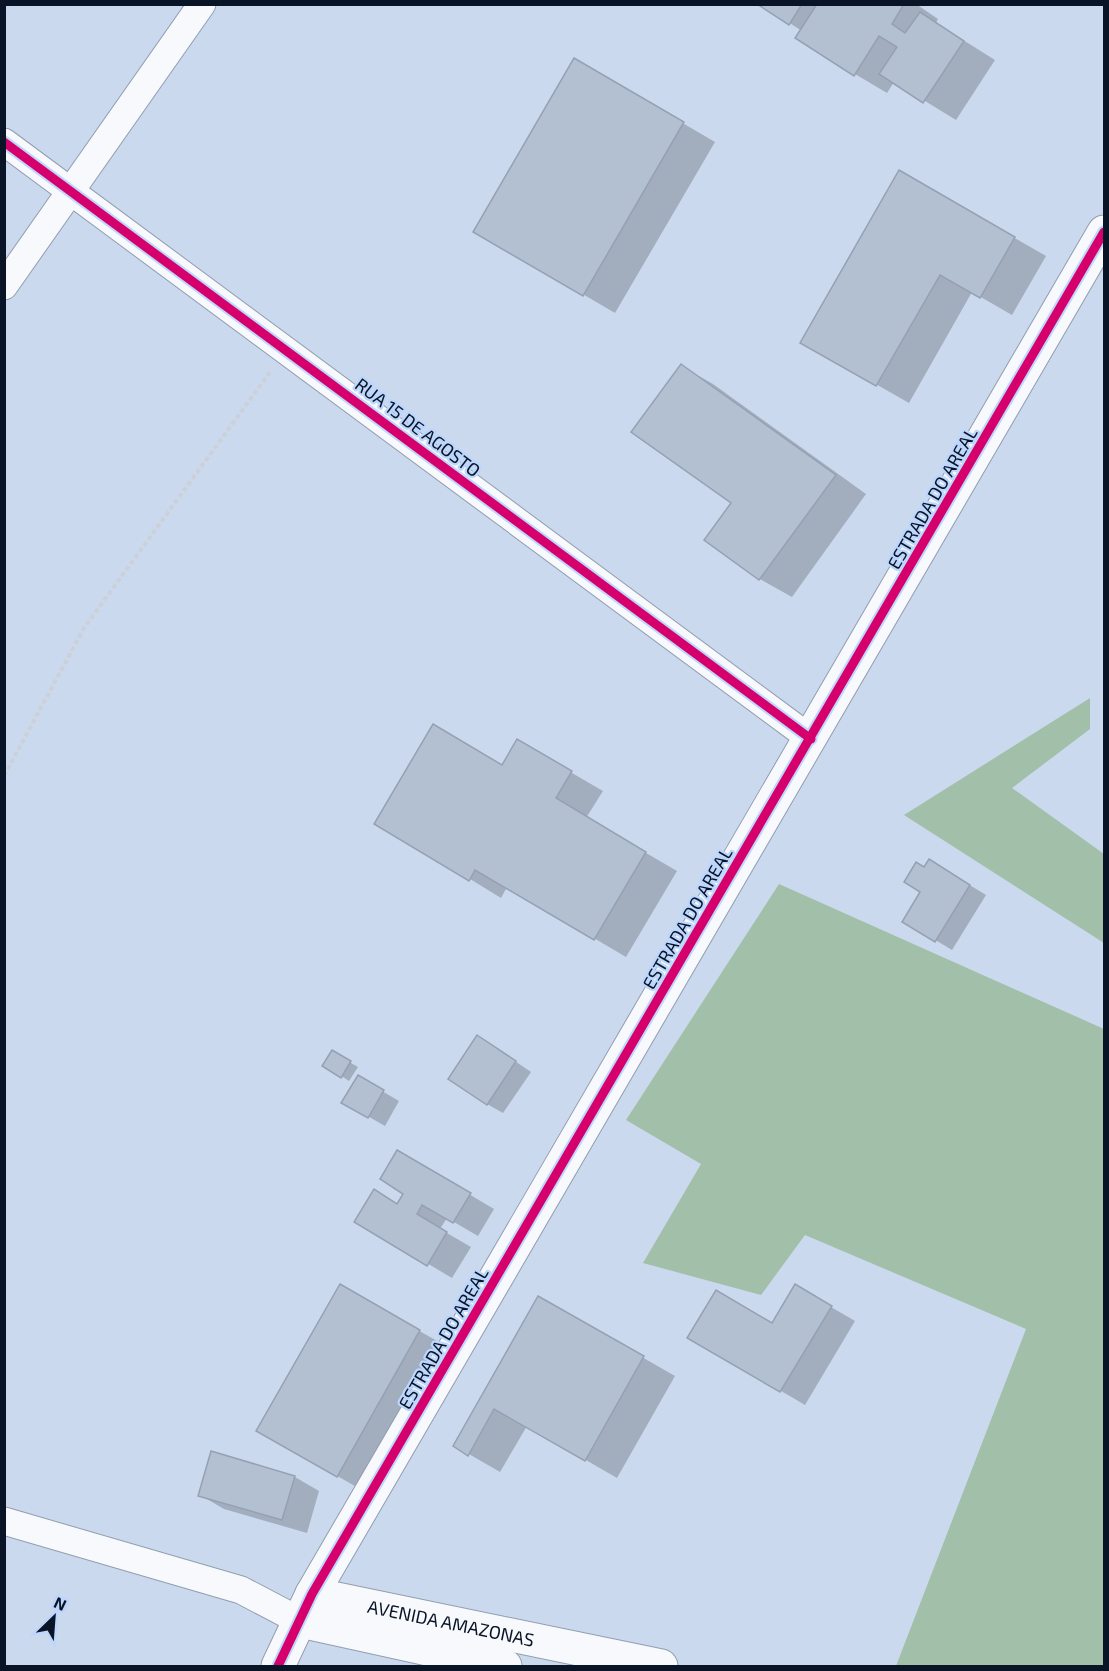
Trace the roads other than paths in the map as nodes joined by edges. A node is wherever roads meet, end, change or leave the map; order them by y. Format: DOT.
graph roads {
  1 [pos="202,4"];
  2 [pos="4,142"];
  3 [pos="71,190"];
  4 [pos="1104,232"];
  5 [pos="4,286"];
  6 [pos="811,740"];
  7 [pos="4,1521"];
  8 [pos="306,1607"];
  9 [pos="278,1666"];
  10 [pos="505,1666"];
  11 [pos="661,1666"];
  1 -- 3 [label="street"];
  2 -- 3 [label="street, RUA 15 DE AGOSTO"];
  3 -- 5 [label="street"];
  3 -- 6 [label="street, RUA 15 DE AGOSTO"];
  4 -- 6 [label="street, ESTRADA DO AREAL"];
  6 -- 8 [label="street, ESTRADA DO AREAL"];
  7 -- 8 [label="street, AVENIDA AMAZONAS"];
  8 -- 9 [label="street, ESTRADA DO AREAL"];
  8 -- 10 [label="street, AVENIDA AMAZONAS"];
  8 -- 11 [label="street, AVENIDA AMAZONAS"];
}
